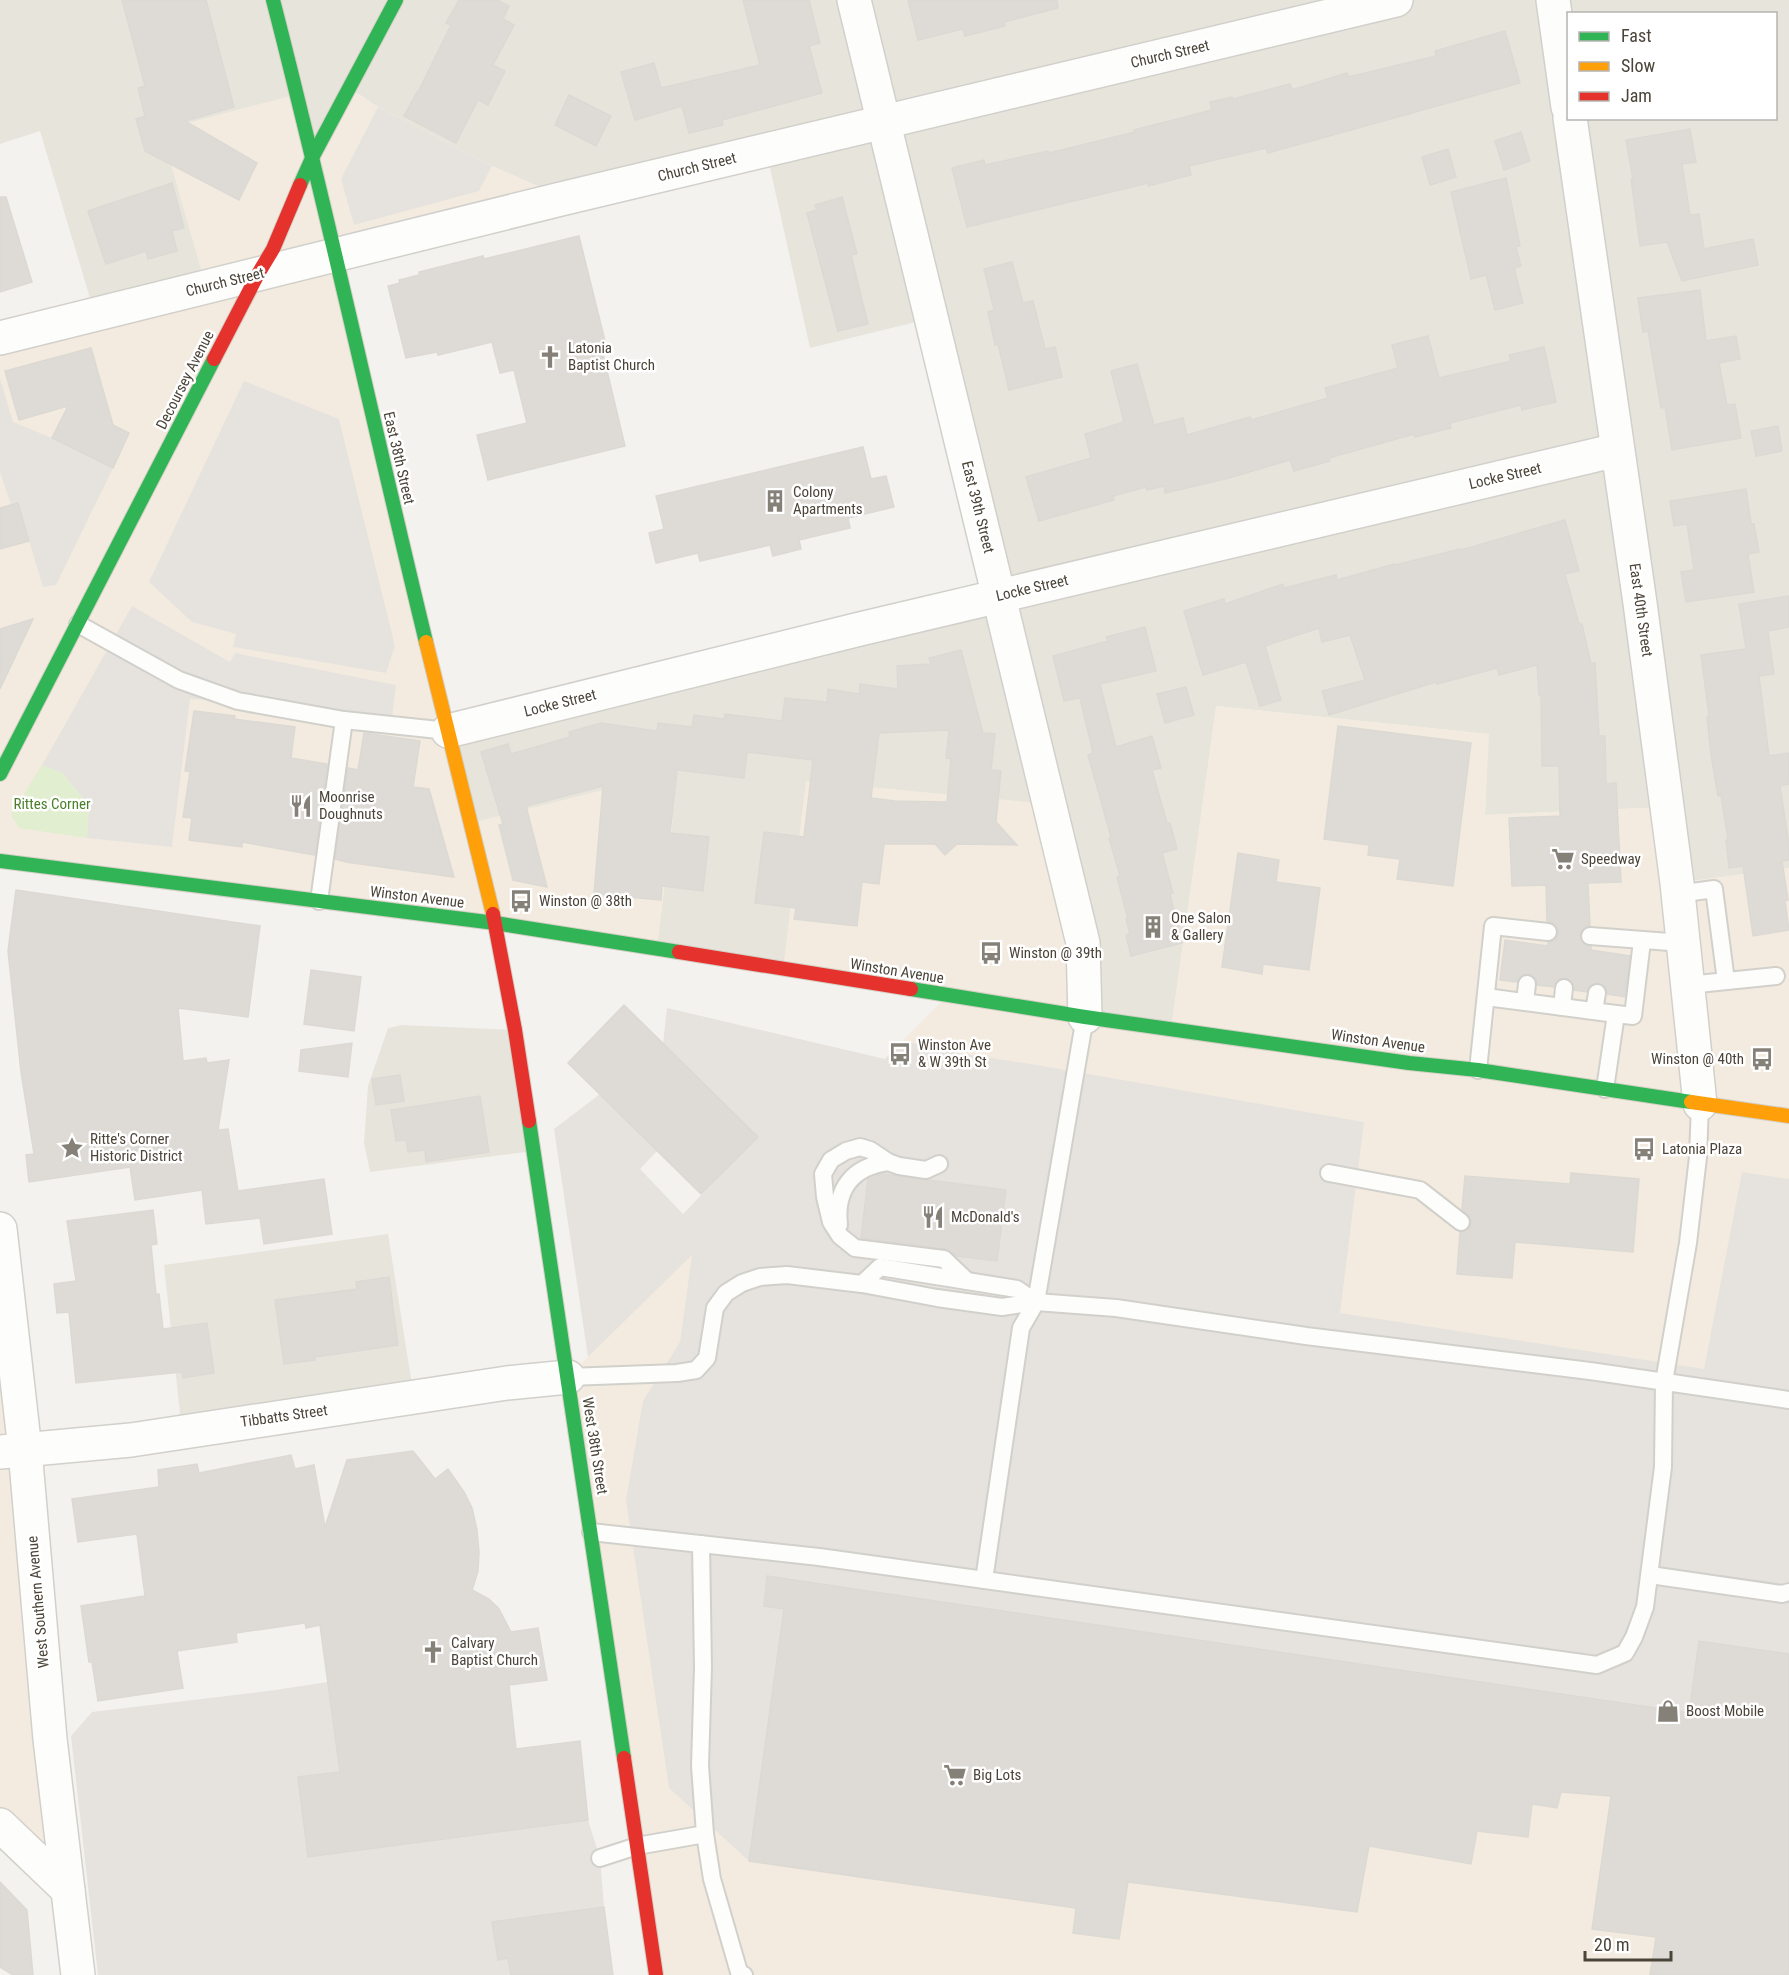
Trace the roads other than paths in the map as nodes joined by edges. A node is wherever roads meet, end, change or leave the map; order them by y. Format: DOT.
graph roads {
  1 [pos="273,0"];
  2 [pos="396,0"];
  3 [pos="854,0"];
  4 [pos="1396,0"];
  5 [pos="1553,0"];
  6 [pos="1567,94"];
  7 [pos="1570,120"];
  8 [pos="884,122"];
  9 [pos="313,156"];
  10 [pos="334,255"];
  11 [pos="258,274"];
  12 [pos="0,338"];
  13 [pos="1617,450"];
  14 [pos="999,596"];
  15 [pos="78,624"];
  16 [pos="344,720"];
  17 [pos="448,731"];
  18 [pos="0,774"];
  19 [pos="0,861"];
  20 [pos="1678,894"];
  21 [pos="319,901"];
  22 [pos="495,924"];
  23 [pos="1538,935"];
  24 [pos="1598,941"];
  25 [pos="1642,941"];
  26 [pos="1683,943"];
  27 [pos="1776,976"];
  28 [pos="1726,981"];
  29 [pos="1527,984"];
  30 [pos="1688,985"];
  31 [pos="1564,988"];
  32 [pos="1597,993"];
  33 [pos="1486,997"];
  34 [pos="1526,1002"];
  35 [pos="1562,1007"];
  36 [pos="1594,1011"];
  37 [pos="1616,1014"];
  38 [pos="1085,1017"];
  39 [pos="1478,1070"];
  40 [pos="1605,1089"];
  41 [pos="1700,1104"];
  42 [pos="1789,1116"];
  43 [pos="888,1162"];
  44 [pos="939,1164"];
  45 [pos="1329,1173"];
  46 [pos="1461,1222"];
  47 [pos="0,1229"];
  48 [pos="840,1236"];
  49 [pos="967,1281"];
  50 [pos="862,1284"];
  51 [pos="1036,1302"];
  52 [pos="8,1357"];
  53 [pos="568,1377"];
  54 [pos="1664,1382"];
  55 [pos="1789,1400"];
  56 [pos="12,1451"];
  57 [pos="591,1532"];
  58 [pos="702,1544"];
  59 [pos="1650,1575"];
  60 [pos="984,1580"];
  61 [pos="1789,1592"];
  62 [pos="0,1825"];
  63 [pos="705,1834"];
  64 [pos="637,1846"];
  65 [pos="600,1858"];
  66 [pos="68,1890"];
  67 [pos="78,1975"];
  68 [pos="656,1975"];
  69 [pos="744,1975"];
  1 -- 9 [label="main road, East 38th Street"];
  2 -- 9 [label="main road, Decoursey Avenue"];
  3 -- 8 [label="street, East 39th Street"];
  4 -- 8 [label="street, Church Street"];
  5 -- 6 [label="street"];
  7 -- 13 [label="street, East 40th Street"];
  8 -- 10 [label="street, Church Street"];
  8 -- 14 [label="street, East 39th Street"];
  9 -- 10 [label="main road, East 38th Street"];
  9 -- 11 [label="main road, Decoursey Avenue"];
  10 -- 11 [label="street, Church Street"];
  10 -- 17 [label="main road, East 38th Street"];
  11 -- 12 [label="street, Church Street"];
  11 -- 15 [label="main road, Decoursey Avenue"];
  13 -- 14 [label="street, Locke Street"];
  13 -- 20 [label="street, East 40th Street"];
  14 -- 17 [label="street, Locke Street"];
  14 -- 38 [label="street, East 39th Street"];
  15 -- 16 [label="lane"];
  15 -- 18 [label="main road, Decoursey Avenue"];
  16 -- 17 [label="lane"];
  16 -- 21 [label="lane"];
  17 -- 22 [label="main road, East 38th Street"];
  19 -- 21 [label="main road, Winston Avenue"];
  20 -- 26 [label="street, East 40th Street"];
  20 -- 28 [label="lane"];
  21 -- 22 [label="main road, Winston Avenue"];
  22 -- 38 [label="main road, Winston Avenue"];
  22 -- 53 [label="main road, West 38th Street"];
  23 -- 33 [label="lane"];
  24 -- 25 [label="lane"];
  25 -- 26 [label="lane"];
  25 -- 37 [label="lane"];
  26 -- 30 [label="street, East 40th Street"];
  27 -- 28 [label="lane"];
  28 -- 30 [label="lane"];
  29 -- 34 [label="lane"];
  30 -- 41 [label="street, East 40th Street"];
  31 -- 35 [label="lane"];
  32 -- 36 [label="lane"];
  33 -- 34 [label="lane"];
  33 -- 39 [label="lane"];
  34 -- 35 [label="lane"];
  35 -- 36 [label="lane"];
  36 -- 37 [label="lane"];
  37 -- 40 [label="lane"];
  38 -- 39 [label="main road, Winston Avenue"];
  38 -- 51 [label="lane"];
  39 -- 40 [label="main road, Winston Avenue"];
  40 -- 41 [label="main road, Winston Avenue"];
  41 -- 42 [label="main road, Winston Avenue"];
  41 -- 54 [label="lane"];
  43 -- 44 [label="lane"];
  43 -- 48 [label="lane"];
  43 -- 48 [label="lane"];
  45 -- 46 [label="lane"];
  47 -- 52 [label="street, West Southern Avenue"];
  48 -- 49 [label="lane"];
  49 -- 50 [label="lane"];
  49 -- 51 [label="lane"];
  50 -- 51 [label="lane"];
  50 -- 53 [label="lane"];
  51 -- 54 [label="lane"];
  51 -- 60 [label="lane"];
  52 -- 56 [label="street, West Southern Avenue"];
  53 -- 56 [label="street, Tibbatts Street"];
  53 -- 57 [label="main road, West 38th Street"];
  54 -- 55 [label="lane"];
  54 -- 59 [label="lane"];
  56 -- 66 [label="street, West Southern Avenue"];
  57 -- 58 [label="lane"];
  57 -- 64 [label="main road, West 38th Street"];
  58 -- 60 [label="lane"];
  58 -- 63 [label="lane"];
  59 -- 60 [label="lane"];
  59 -- 61 [label="lane"];
  62 -- 66 [label="street"];
  63 -- 64 [label="lane"];
  63 -- 69 [label="lane"];
  64 -- 65 [label="lane"];
  64 -- 68 [label="main road, West 38th Street"];
  66 -- 67 [label="street, West Southern Avenue"];
}
